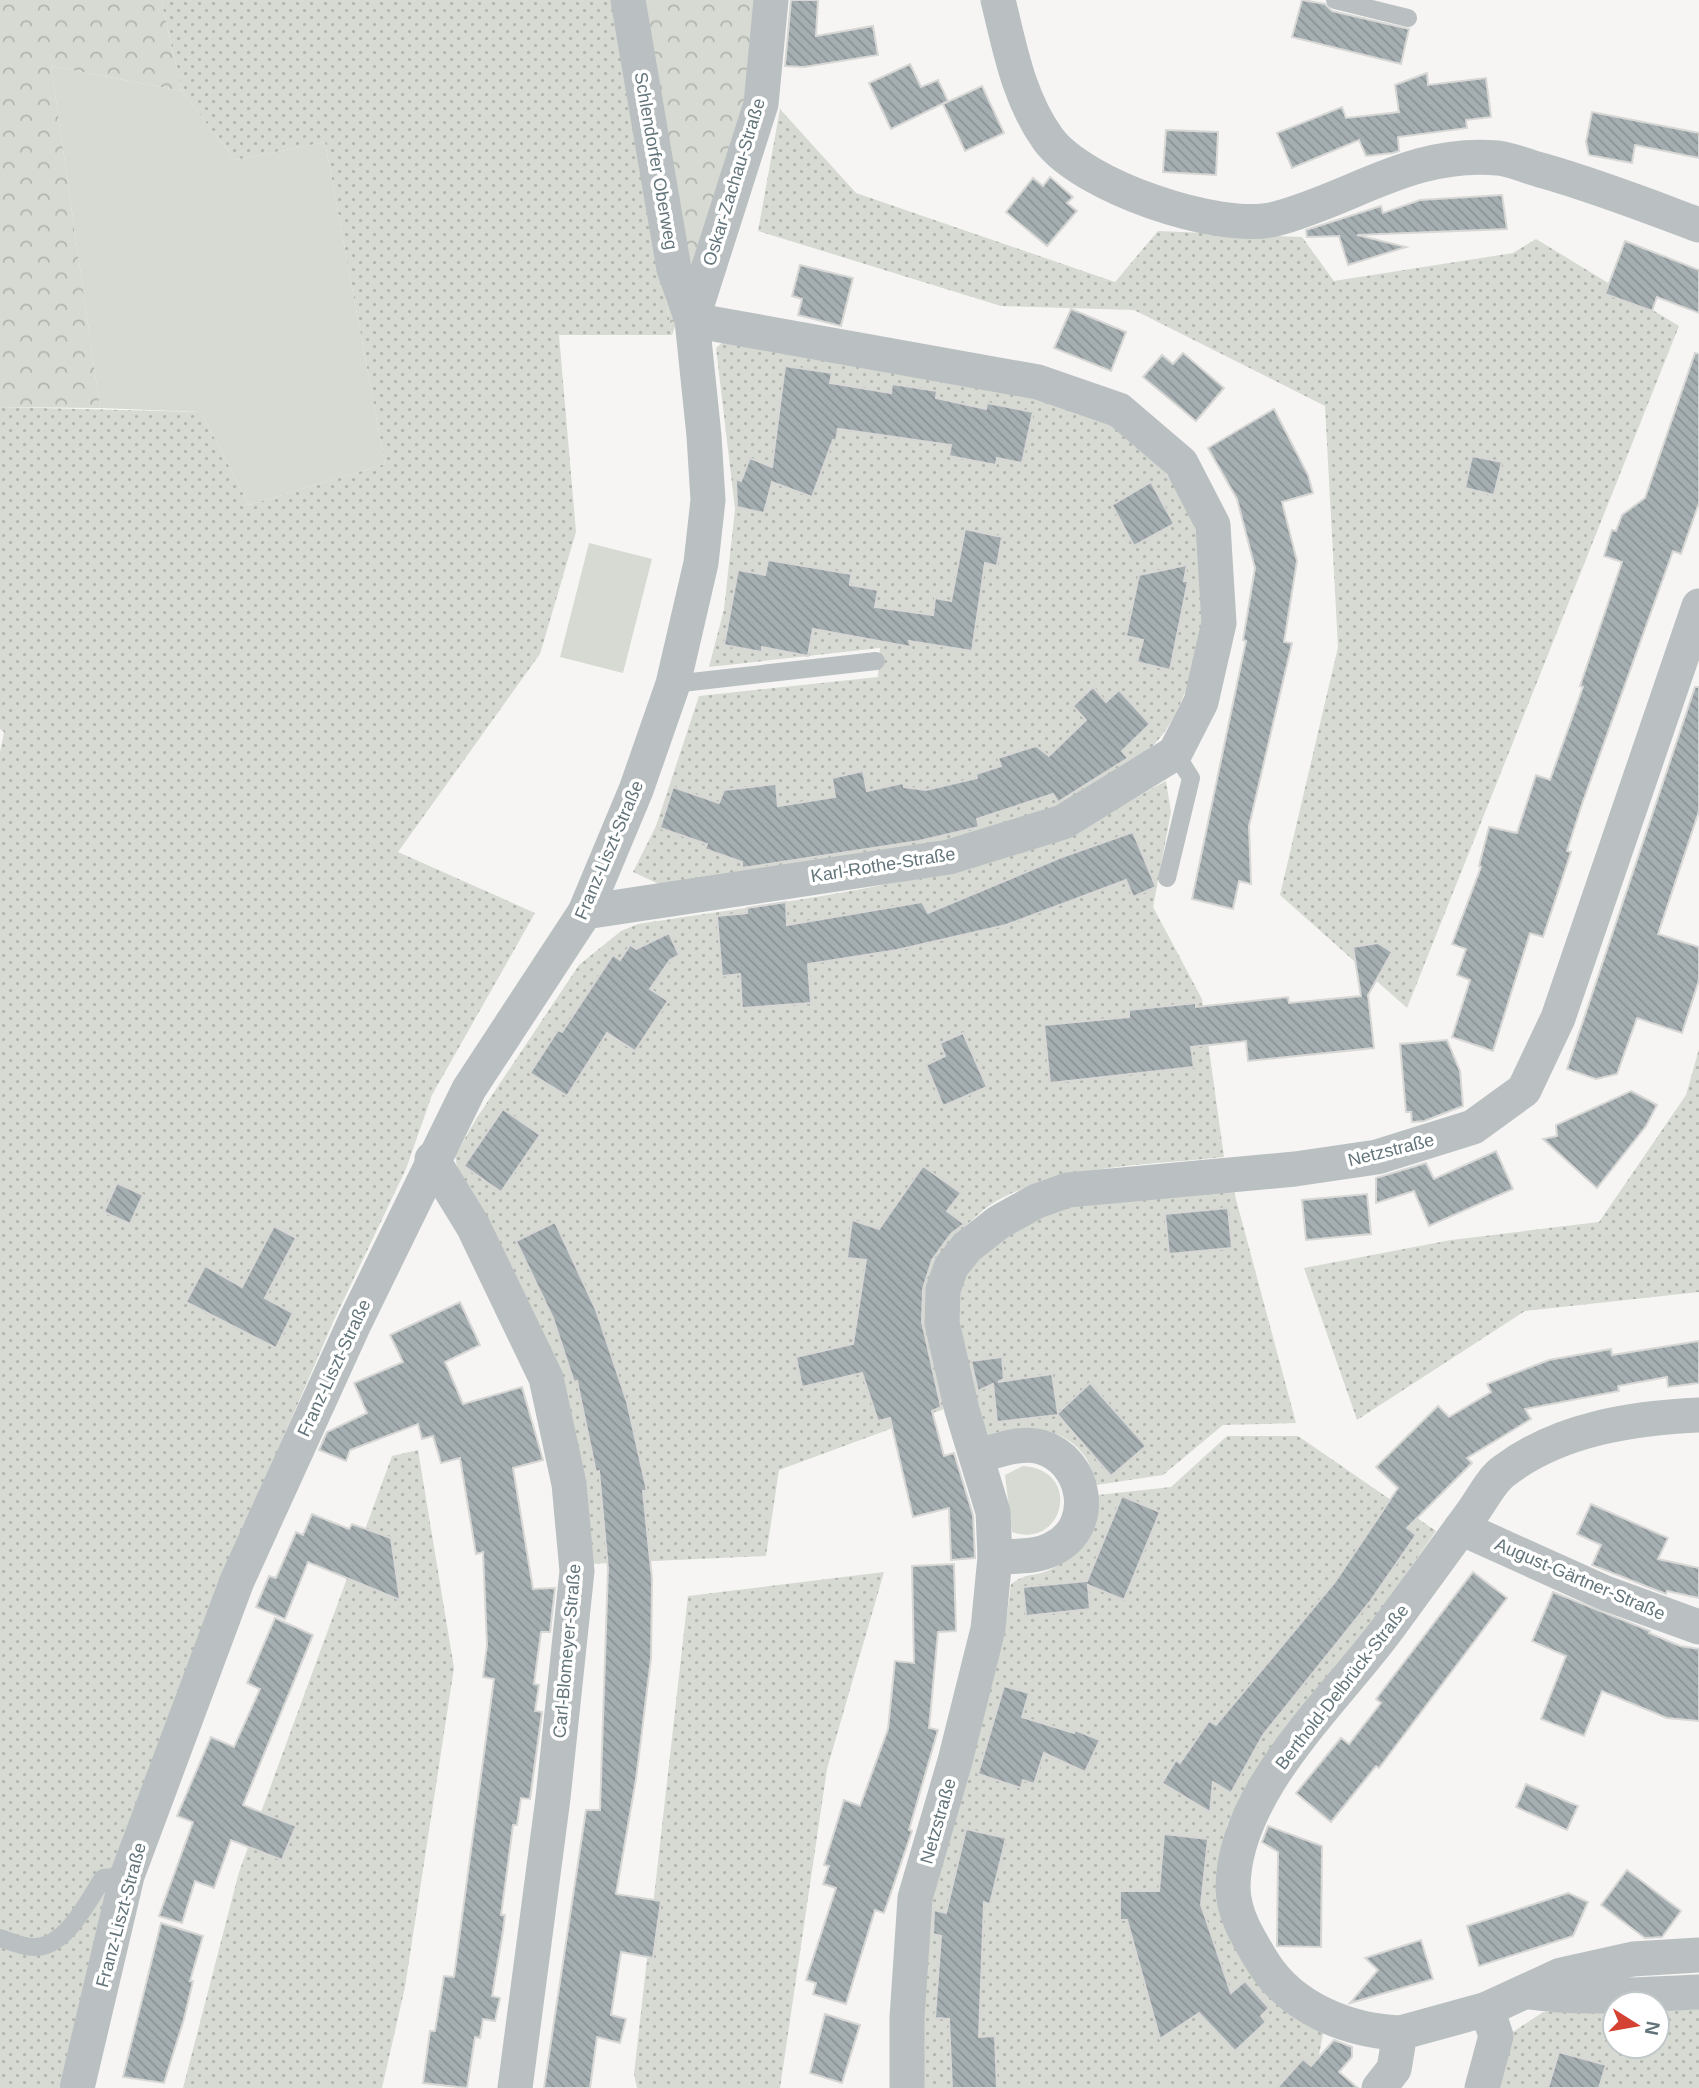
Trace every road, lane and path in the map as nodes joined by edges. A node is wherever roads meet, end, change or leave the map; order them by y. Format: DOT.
graph roads {
  1 [pos="628,0"];
  2 [pos="771,0"];
  3 [pos="998,0"];
  4 [pos="1335,0"];
  5 [pos="1408,18"];
  6 [pos="1699,225"];
  7 [pos="692,320"];
  8 [pos="1699,606"];
  9 [pos="876,661"];
  10 [pos="673,684"];
  11 [pos="1175,753"];
  12 [pos="1167,878"];
  13 [pos="585,912"];
  14 [pos="432,1159"];
  15 [pos="1699,1415"];
  16 [pos="977,1456"];
  17 [pos="1461,1528"];
  18 [pos="995,1557"];
  19 [pos="1699,1627"];
  20 [pos="127,1877"];
  21 [pos="0,1938"];
  22 [pos="1699,1955"];
  23 [pos="1529,1992"];
  24 [pos="1699,1992"];
  25 [pos="1487,2009"];
  26 [pos="1400,2033"];
  27 [pos="77,2088"];
  28 [pos="516,2088"];
  29 [pos="907,2088"];
  30 [pos="1379,2088"];
  31 [pos="1482,2088"];
  1 -- 7 [label="street, Schlendorfer Oberweg"];
  2 -- 7 [label="street, Oskar-Zachau-Straße"];
  3 -- 6 [label="street"];
  4 -- 5 [label="lane"];
  7 -- 10 [label="street, Franz-Liszt-Straße"];
  7 -- 11 [label="street"];
  8 -- 16 [label="street, Netzstraße"];
  9 -- 10 [label="lane"];
  10 -- 13 [label="street, Franz-Liszt-Straße"];
  11 -- 12 [label="lane"];
  11 -- 13 [label="street, Karl-Rothe-Straße"];
  13 -- 14 [label="street, Franz-Liszt-Straße"];
  14 -- 20 [label="street, Franz-Liszt-Straße"];
  14 -- 28 [label="street, Carl-Blomeyer-Straße"];
  15 -- 17 [label="street, Berthold-Delbrück-Straße"];
  16 -- 18 [label="street, Netzstraße"];
  16 -- 18 [label="street"];
  17 -- 19 [label="street, August-Gärtner-Straße"];
  17 -- 26 [label="street, Berthold-Delbrück-Straße"];
  18 -- 29 [label="street, Netzstraße"];
  20 -- 21 [label="lane"];
  20 -- 27 [label="street, Franz-Liszt-Straße"];
  22 -- 23 [label="street"];
  23 -- 24 [label="street"];
  23 -- 25 [label="street"];
  25 -- 26 [label="street"];
  25 -- 31 [label="street"];
  26 -- 30 [label="street"];
}
